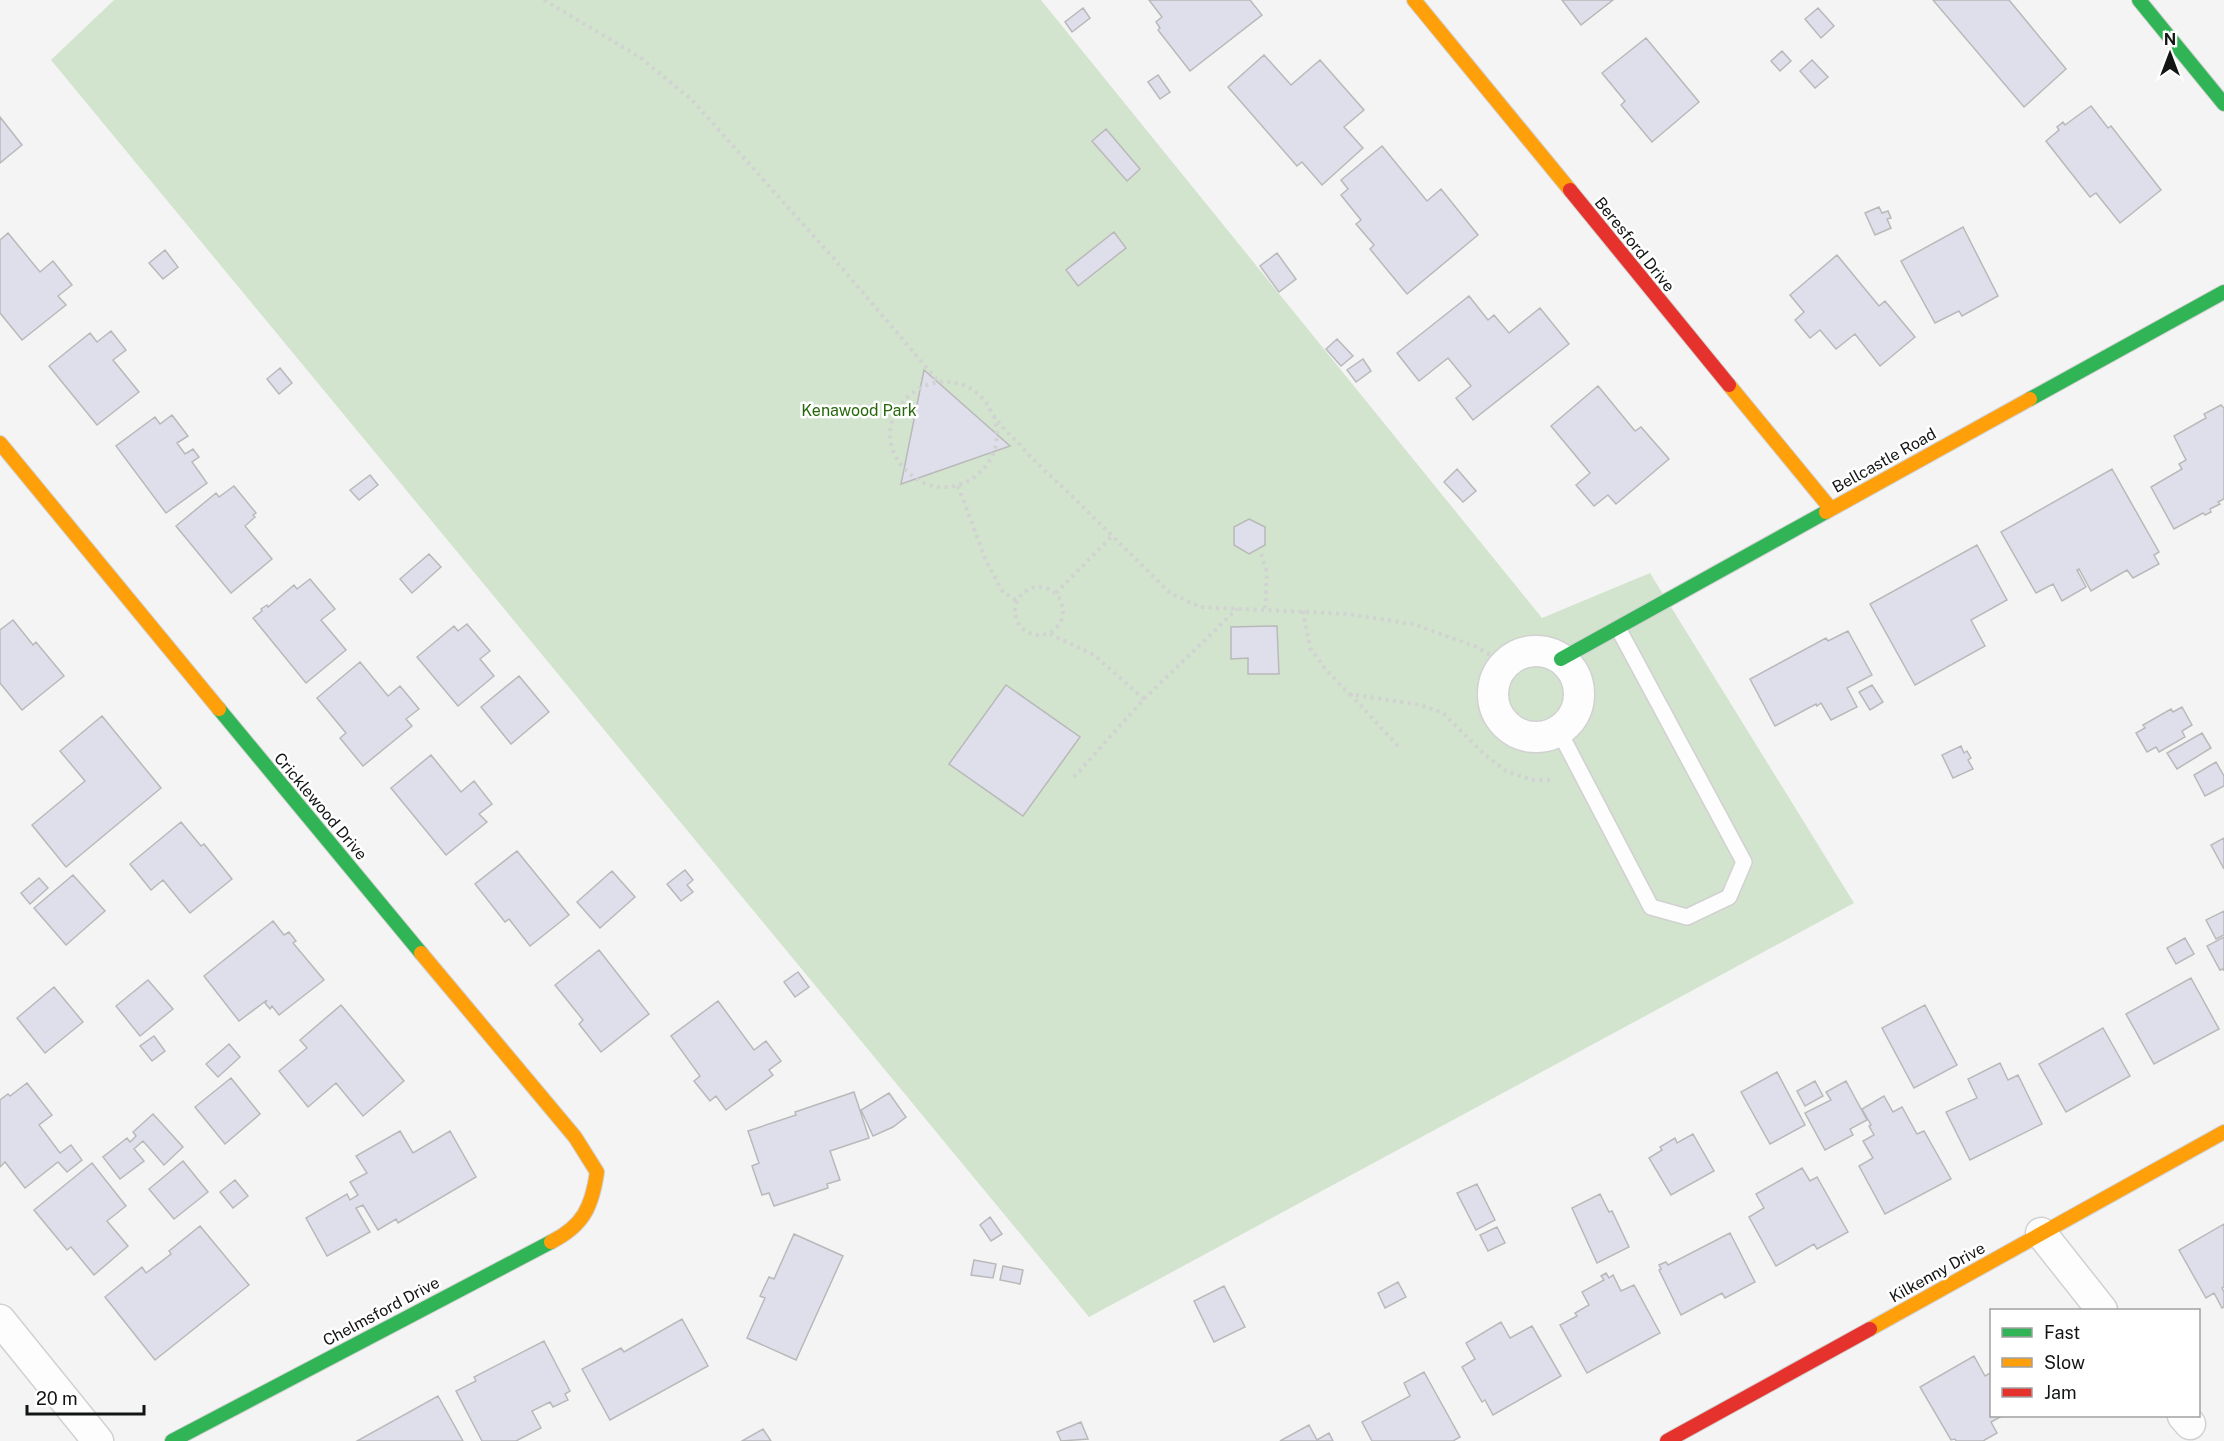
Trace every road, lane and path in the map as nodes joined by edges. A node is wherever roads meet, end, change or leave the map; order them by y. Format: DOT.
graph roads {
  1 [pos="544,0"];
  2 [pos="1414,0"];
  3 [pos="2139,0"];
  4 [pos="2224,104"];
  5 [pos="2224,292"];
  6 [pos="938,381"];
  7 [pos="994,416"];
  8 [pos="0,443"];
  9 [pos="958,486"];
  10 [pos="1831,509"];
  11 [pos="1112,536"];
  12 [pos="1261,554"];
  13 [pos="1056,593"];
  14 [pos="1017,601"];
  15 [pos="1238,609"];
  16 [pos="1265,610"];
  17 [pos="1303,611"];
  18 [pos="1618,628"];
  19 [pos="1049,634"];
  20 [pos="1561,659"];
  21 [pos="1506,663"];
  22 [pos="1349,694"];
  23 [pos="1144,699"];
  24 [pos="1559,731"];
  25 [pos="1398,746"];
  26 [pos="1580,773"];
  27 [pos="1074,777"];
  28 [pos="2224,1132"];
  29 [pos="594,1198"];
  30 [pos="2041,1233"];
  31 [pos="2100,1309"];
  32 [pos="0,1320"];
  33 [pos="98,1441"];
  34 [pos="172,1441"];
  35 [pos="1667,1441"];
  1 -- 6 [label="path"];
  2 -- 10 [label="street, Beresford Drive"];
  3 -- 4 [label="street"];
  5 -- 10 [label="street, Bellcastle Road"];
  6 -- 7 [label="path"];
  6 -- 9 [label="path"];
  7 -- 9 [label="path"];
  7 -- 11 [label="path"];
  8 -- 29 [label="street, Cricklewood Drive"];
  9 -- 14 [label="path"];
  10 -- 18 [label="street, Bellcastle Road"];
  11 -- 13 [label="path"];
  11 -- 15 [label="path"];
  12 -- 16 [label="path"];
  13 -- 14 [label="path"];
  13 -- 19 [label="path"];
  14 -- 19 [label="path"];
  15 -- 16 [label="path"];
  15 -- 23 [label="path"];
  16 -- 17 [label="path"];
  17 -- 21 [label="path"];
  17 -- 22 [label="path"];
  18 -- 20 [label="street, Bellcastle Road"];
  18 -- 26 [label="lane"];
  19 -- 23 [label="path"];
  20 -- 21 [label="street"];
  20 -- 24 [label="street"];
  21 -- 24 [label="street"];
  22 -- 25 [label="path"];
  22 -- 26 [label="path"];
  23 -- 27 [label="path"];
  24 -- 26 [label="lane"];
  28 -- 30 [label="street, Kilkenny Drive"];
  29 -- 34 [label="street, Chelmsford Drive"];
  30 -- 31 [label="street"];
  30 -- 35 [label="street, Kilkenny Drive"];
  32 -- 33 [label="street"];
}
